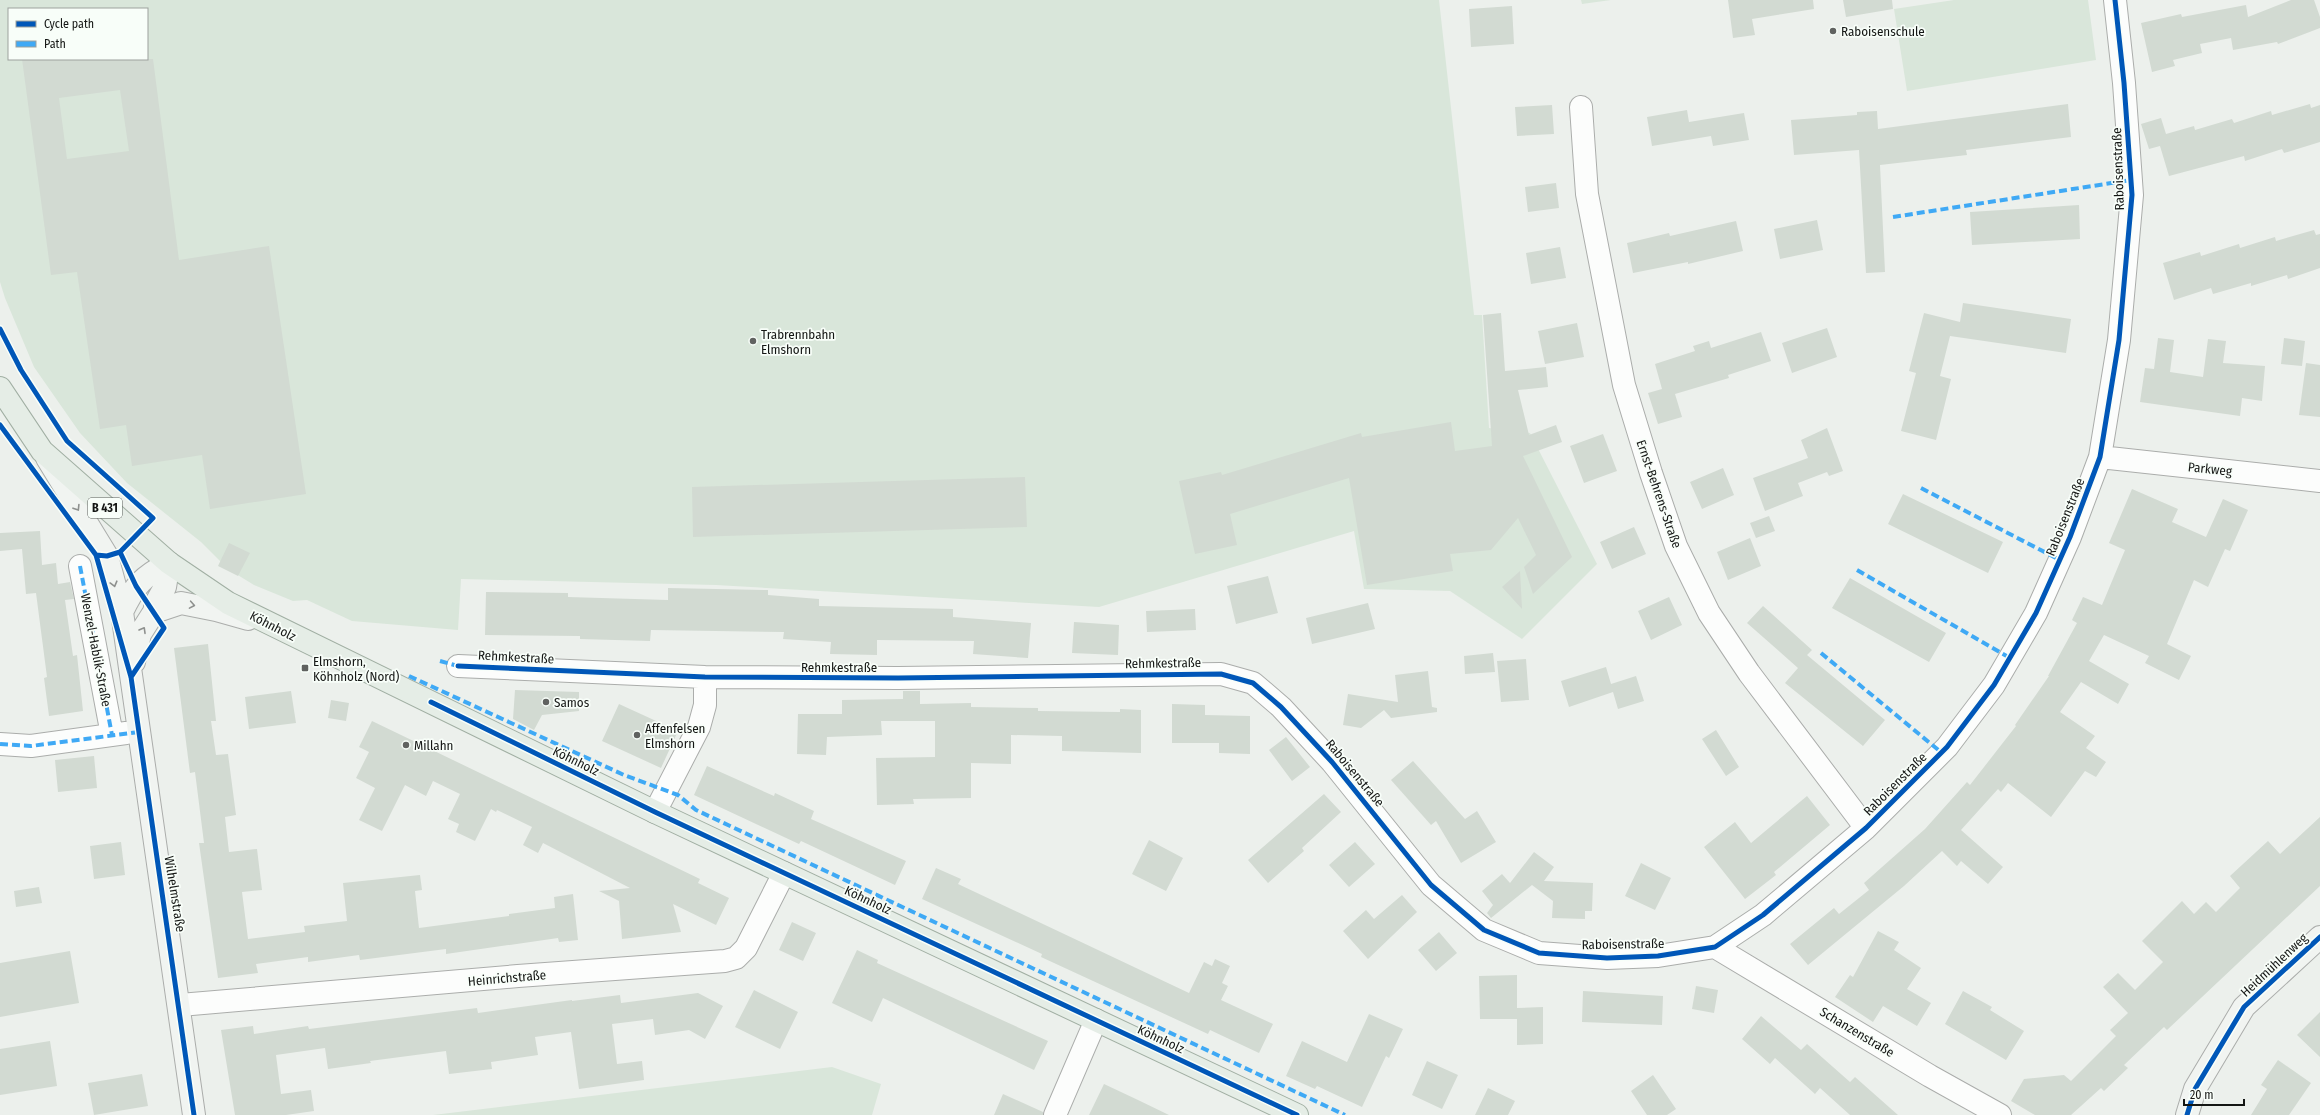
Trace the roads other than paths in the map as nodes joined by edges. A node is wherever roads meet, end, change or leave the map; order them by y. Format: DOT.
graph roads {
  1 [pos="2115,0"];
  2 [pos="1581,107"];
  3 [pos="0,388"];
  4 [pos="42,451"];
  5 [pos="2100,457"];
  6 [pos="2320,481"];
  7 [pos="169,563"];
  8 [pos="80,566"];
  9 [pos="122,612"];
  10 [pos="154,612"];
  11 [pos="280,630"];
  12 [pos="458,666"];
  13 [pos="1221,674"];
  14 [pos="131,677"];
  15 [pos="705,677"];
  16 [pos="139,732"];
  17 [pos="112,735"];
  18 [pos="0,744"];
  19 [pos="655,812"];
  20 [pos="1866,828"];
  21 [pos="784,873"];
  22 [pos="2320,937"];
  23 [pos="1715,946"];
  24 [pos="180,1005"];
  25 [pos="1096,1020"];
  26 [pos="194,1115"];
  27 [pos="1055,1115"];
  28 [pos="1297,1115"];
  29 [pos="2000,1115"];
  30 [pos="2187,1115"];
  1 -- 5 [label="street, Raboisenstraße"];
  2 -- 20 [label="street, Ernst-Behrens-Straße"];
  3 -- 4 [label="main road, Köhnholz / B 431"];
  4 -- 7 [label="main road, Köhnholz / B 431"];
  4 -- 9 [label="main road, Wilhelmstraße, one-way"];
  5 -- 6 [label="street, Parkweg"];
  5 -- 20 [label="street, Raboisenstraße"];
  7 -- 9 [label="main road"];
  7 -- 10 [label="main road, Wilhelmstraße"];
  7 -- 11 [label="main road, Köhnholz / B 431"];
  8 -- 17 [label="street, Wenzel-Hablik-Straße"];
  9 -- 14 [label="main road, Wilhelmstraße"];
  10 -- 11 [label="main road, one-way"];
  14 -- 10 [label="main road, Wilhelmstraße, one-way"];
  11 -- 19 [label="main road, Köhnholz / B 431"];
  12 -- 15 [label="street, Rehmkestraße"];
  13 -- 15 [label="street, Rehmkestraße"];
  13 -- 23 [label="street, Raboisenstraße"];
  14 -- 16 [label="main road, Wilhelmstraße"];
  15 -- 19 [label="street"];
  16 -- 17 [label="street"];
  16 -- 24 [label="main road, Wilhelmstraße"];
  17 -- 18 [label="street"];
  19 -- 21 [label="main road, Köhnholz / B 431"];
  20 -- 23 [label="street, Raboisenstraße"];
  21 -- 24 [label="street, Heinrichstraße"];
  21 -- 25 [label="main road, Köhnholz / B 431"];
  22 -- 30 [label="main road, Heidmühlenweg"];
  23 -- 29 [label="street, Schanzenstraße"];
  24 -- 26 [label="main road, Wilhelmstraße"];
  25 -- 27 [label="street"];
  25 -- 28 [label="main road, Köhnholz / B 431"];
}
